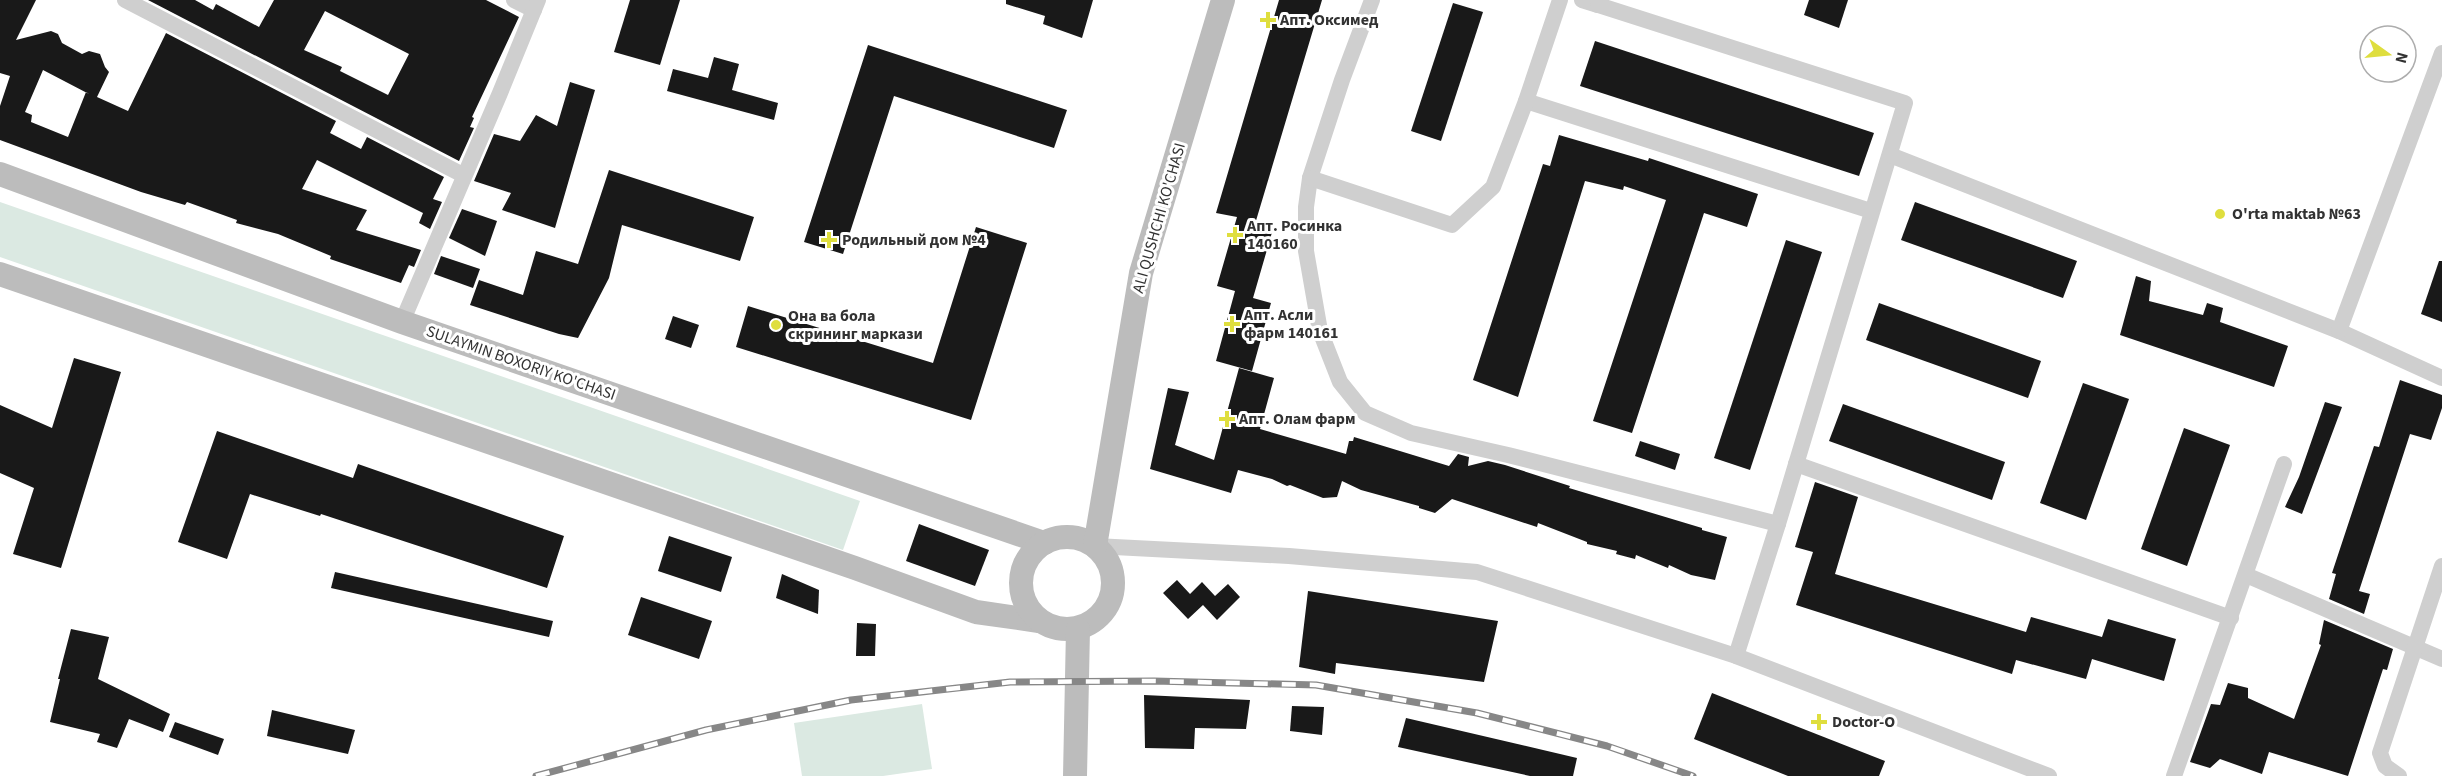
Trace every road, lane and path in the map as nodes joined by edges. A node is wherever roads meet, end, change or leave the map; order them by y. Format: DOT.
graph roads {
  1 [pos="125,0"];
  2 [pos="514,0"];
  3 [pos="1223,0"];
  4 [pos="1372,0"];
  5 [pos="1560,0"];
  6 [pos="1593,2"];
  7 [pos="536,5"];
  8 [pos="2442,53"];
  9 [pos="1527,101"];
  10 [pos="1890,155"];
  11 [pos="0,174"];
  12 [pos="463,175"];
  13 [pos="1310,178"];
  14 [pos="1871,211"];
  15 [pos="0,274"];
  16 [pos="402,322"];
  17 [pos="2339,331"];
  18 [pos="2442,378"];
  19 [pos="1796,464"];
  20 [pos="2284,464"];
  21 [pos="1778,524"];
  22 [pos="1004,530"];
  23 [pos="1044,543"];
  24 [pos="1095,546"];
  25 [pos="2442,566"];
  26 [pos="2246,575"];
  27 [pos="976,612"];
  28 [pos="2231,618"];
  29 [pos="1039,621"];
  30 [pos="1078,629"];
  31 [pos="2415,647"];
  32 [pos="1736,656"];
  33 [pos="2442,659"];
  34 [pos="1075,776"];
  35 [pos="2049,776"];
  36 [pos="2174,776"];
  37 [pos="2399,776"];
  1 -- 12 [label="street"];
  2 -- 7 [label="street"];
  3 -- 24 [label="main road, ALI QUSHCHI KO'CHASI"];
  4 -- 13 [label="street"];
  5 -- 9 [label="street"];
  6 -- 10 [label="street"];
  7 -- 12 [label="street"];
  8 -- 17 [label="street"];
  9 -- 13 [label="street"];
  9 -- 14 [label="street"];
  10 -- 14 [label="street"];
  10 -- 17 [label="street"];
  11 -- 16 [label="main road, SULAYMIN BOXORIY KO'CHASI"];
  12 -- 16 [label="street"];
  13 -- 21 [label="street"];
  14 -- 19 [label="street"];
  15 -- 27 [label="main road"];
  16 -- 22 [label="main road, SULAYMIN BOXORIY KO'CHASI"];
  17 -- 18 [label="street"];
  19 -- 21 [label="street"];
  19 -- 28 [label="street"];
  20 -- 26 [label="street"];
  21 -- 32 [label="street"];
  22 -- 23 [label="main road, SULAYMIN BOXORIY KO'CHASI"];
  22 -- 27 [label="main road"];
  23 -- 24 [label="main road"];
  23 -- 29 [label="main road"];
  24 -- 30 [label="main road"];
  24 -- 32 [label="street"];
  25 -- 31 [label="street"];
  26 -- 28 [label="street"];
  26 -- 31 [label="street"];
  27 -- 29 [label="main road"];
  28 -- 36 [label="street"];
  29 -- 30 [label="main road"];
  30 -- 34 [label="main road"];
  31 -- 33 [label="street"];
  31 -- 37 [label="street"];
  32 -- 35 [label="street"];
}
